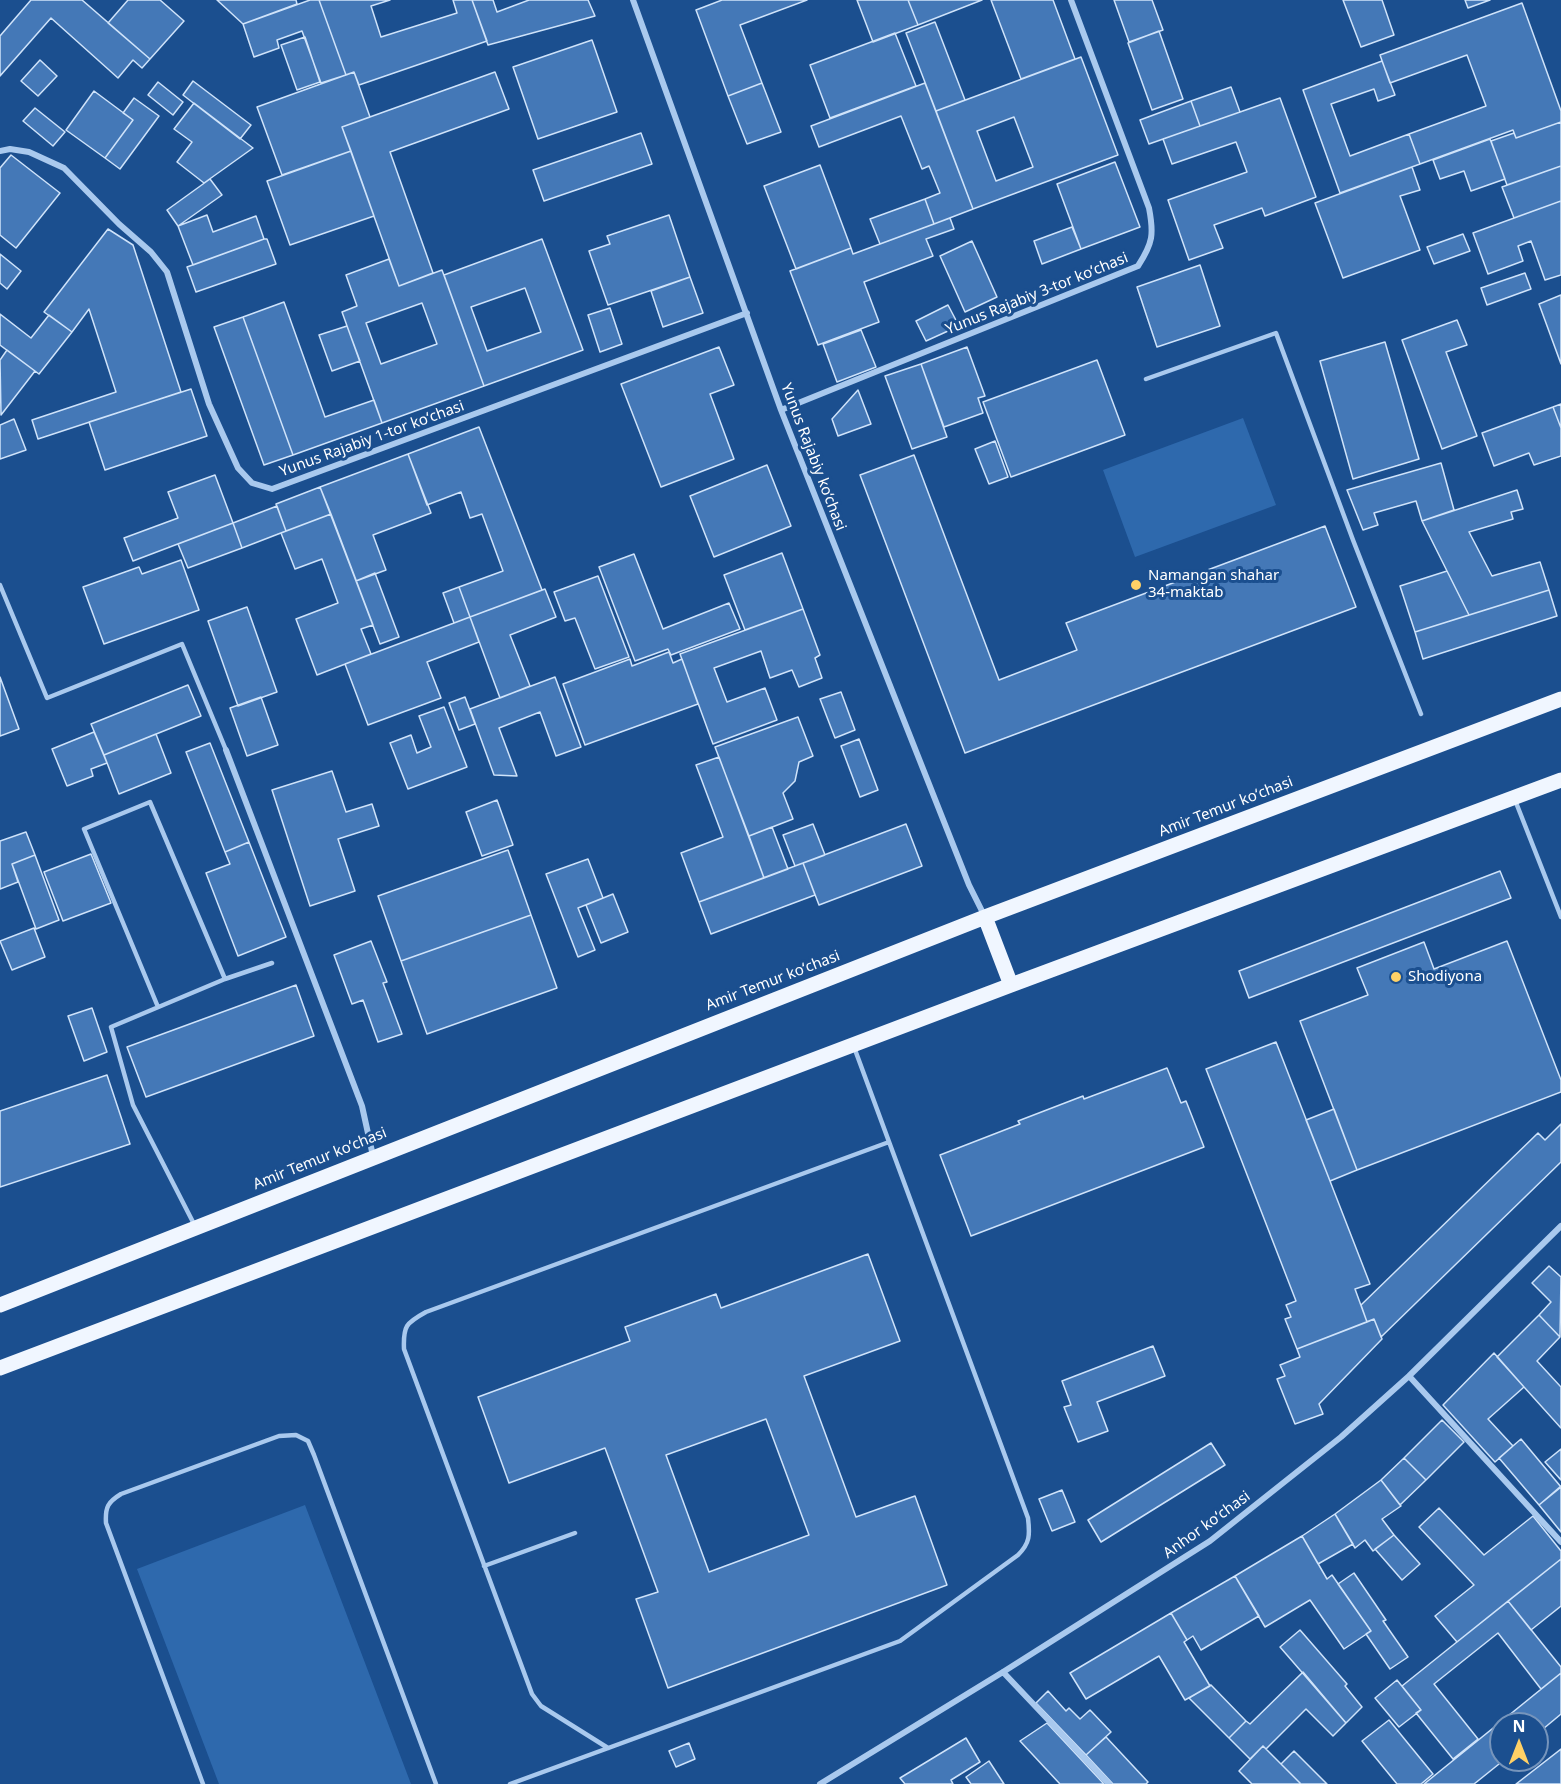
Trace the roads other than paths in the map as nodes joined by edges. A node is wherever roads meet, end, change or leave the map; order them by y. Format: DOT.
graph roads {
  1 [pos="633,0"];
  2 [pos="1071,0"];
  3 [pos="0,151"];
  4 [pos="747,313"];
  5 [pos="1146,379"];
  6 [pos="782,410"];
  7 [pos="0,585"];
  8 [pos="1561,699"];
  9 [pos="1421,714"];
  10 [pos="226,750"];
  11 [pos="1561,780"];
  12 [pos="1514,798"];
  13 [pos="985,917"];
  14 [pos="1561,917"];
  15 [pos="272,963"];
  16 [pos="225,980"];
  17 [pos="1011,985"];
  18 [pos="158,1007"];
  19 [pos="853,1044"];
  20 [pos="889,1142"];
  21 [pos="373,1157"];
  22 [pos="1561,1226"];
  23 [pos="195,1227"];
  24 [pos="0,1304"];
  25 [pos="0,1368"];
  26 [pos="1409,1376"];
  27 [pos="575,1533"];
  28 [pos="1561,1542"];
  29 [pos="484,1566"];
  30 [pos="1003,1672"];
  31 [pos="608,1748"];
  32 [pos="203,1784"];
  33 [pos="436,1784"];
  34 [pos="510,1784"];
  35 [pos="820,1784"];
  36 [pos="1109,1784"];
  1 -- 4 [label="street, Yunus Rajabiy ko‘chasi"];
  2 -- 6 [label="street, Yunus Rajabiy 3-tor koʻchasi"];
  3 -- 4 [label="street, Yunus Rajabiy 1-tor koʻchasi"];
  4 -- 6 [label="street, Yunus Rajabiy ko‘chasi"];
  5 -- 9 [label="lane"];
  6 -- 13 [label="street, Yunus Rajabiy ko‘chasi"];
  7 -- 10 [label="lane"];
  8 -- 13 [label="main road, Amir Temur koʻchasi"];
  10 -- 21 [label="street"];
  11 -- 12 [label="main road"];
  12 -- 14 [label="lane"];
  12 -- 17 [label="main road"];
  13 -- 17 [label="main road"];
  13 -- 21 [label="main road, Amir Temur koʻchasi"];
  15 -- 16 [label="lane"];
  16 -- 18 [label="lane"];
  16 -- 18 [label="lane"];
  17 -- 19 [label="main road"];
  18 -- 23 [label="lane"];
  19 -- 20 [label="lane"];
  19 -- 25 [label="main road"];
  20 -- 29 [label="lane"];
  20 -- 31 [label="lane"];
  21 -- 23 [label="main road, Amir Temur koʻchasi"];
  22 -- 26 [label="street, Anhor koʻchasi"];
  23 -- 24 [label="main road, Amir Temur koʻchasi"];
  26 -- 28 [label="street"];
  26 -- 30 [label="street, Anhor koʻchasi"];
  27 -- 29 [label="lane"];
  29 -- 31 [label="lane"];
  30 -- 35 [label="street, Anhor koʻchasi"];
  30 -- 36 [label="street"];
  31 -- 34 [label="lane"];
  32 -- 33 [label="lane"];
}
